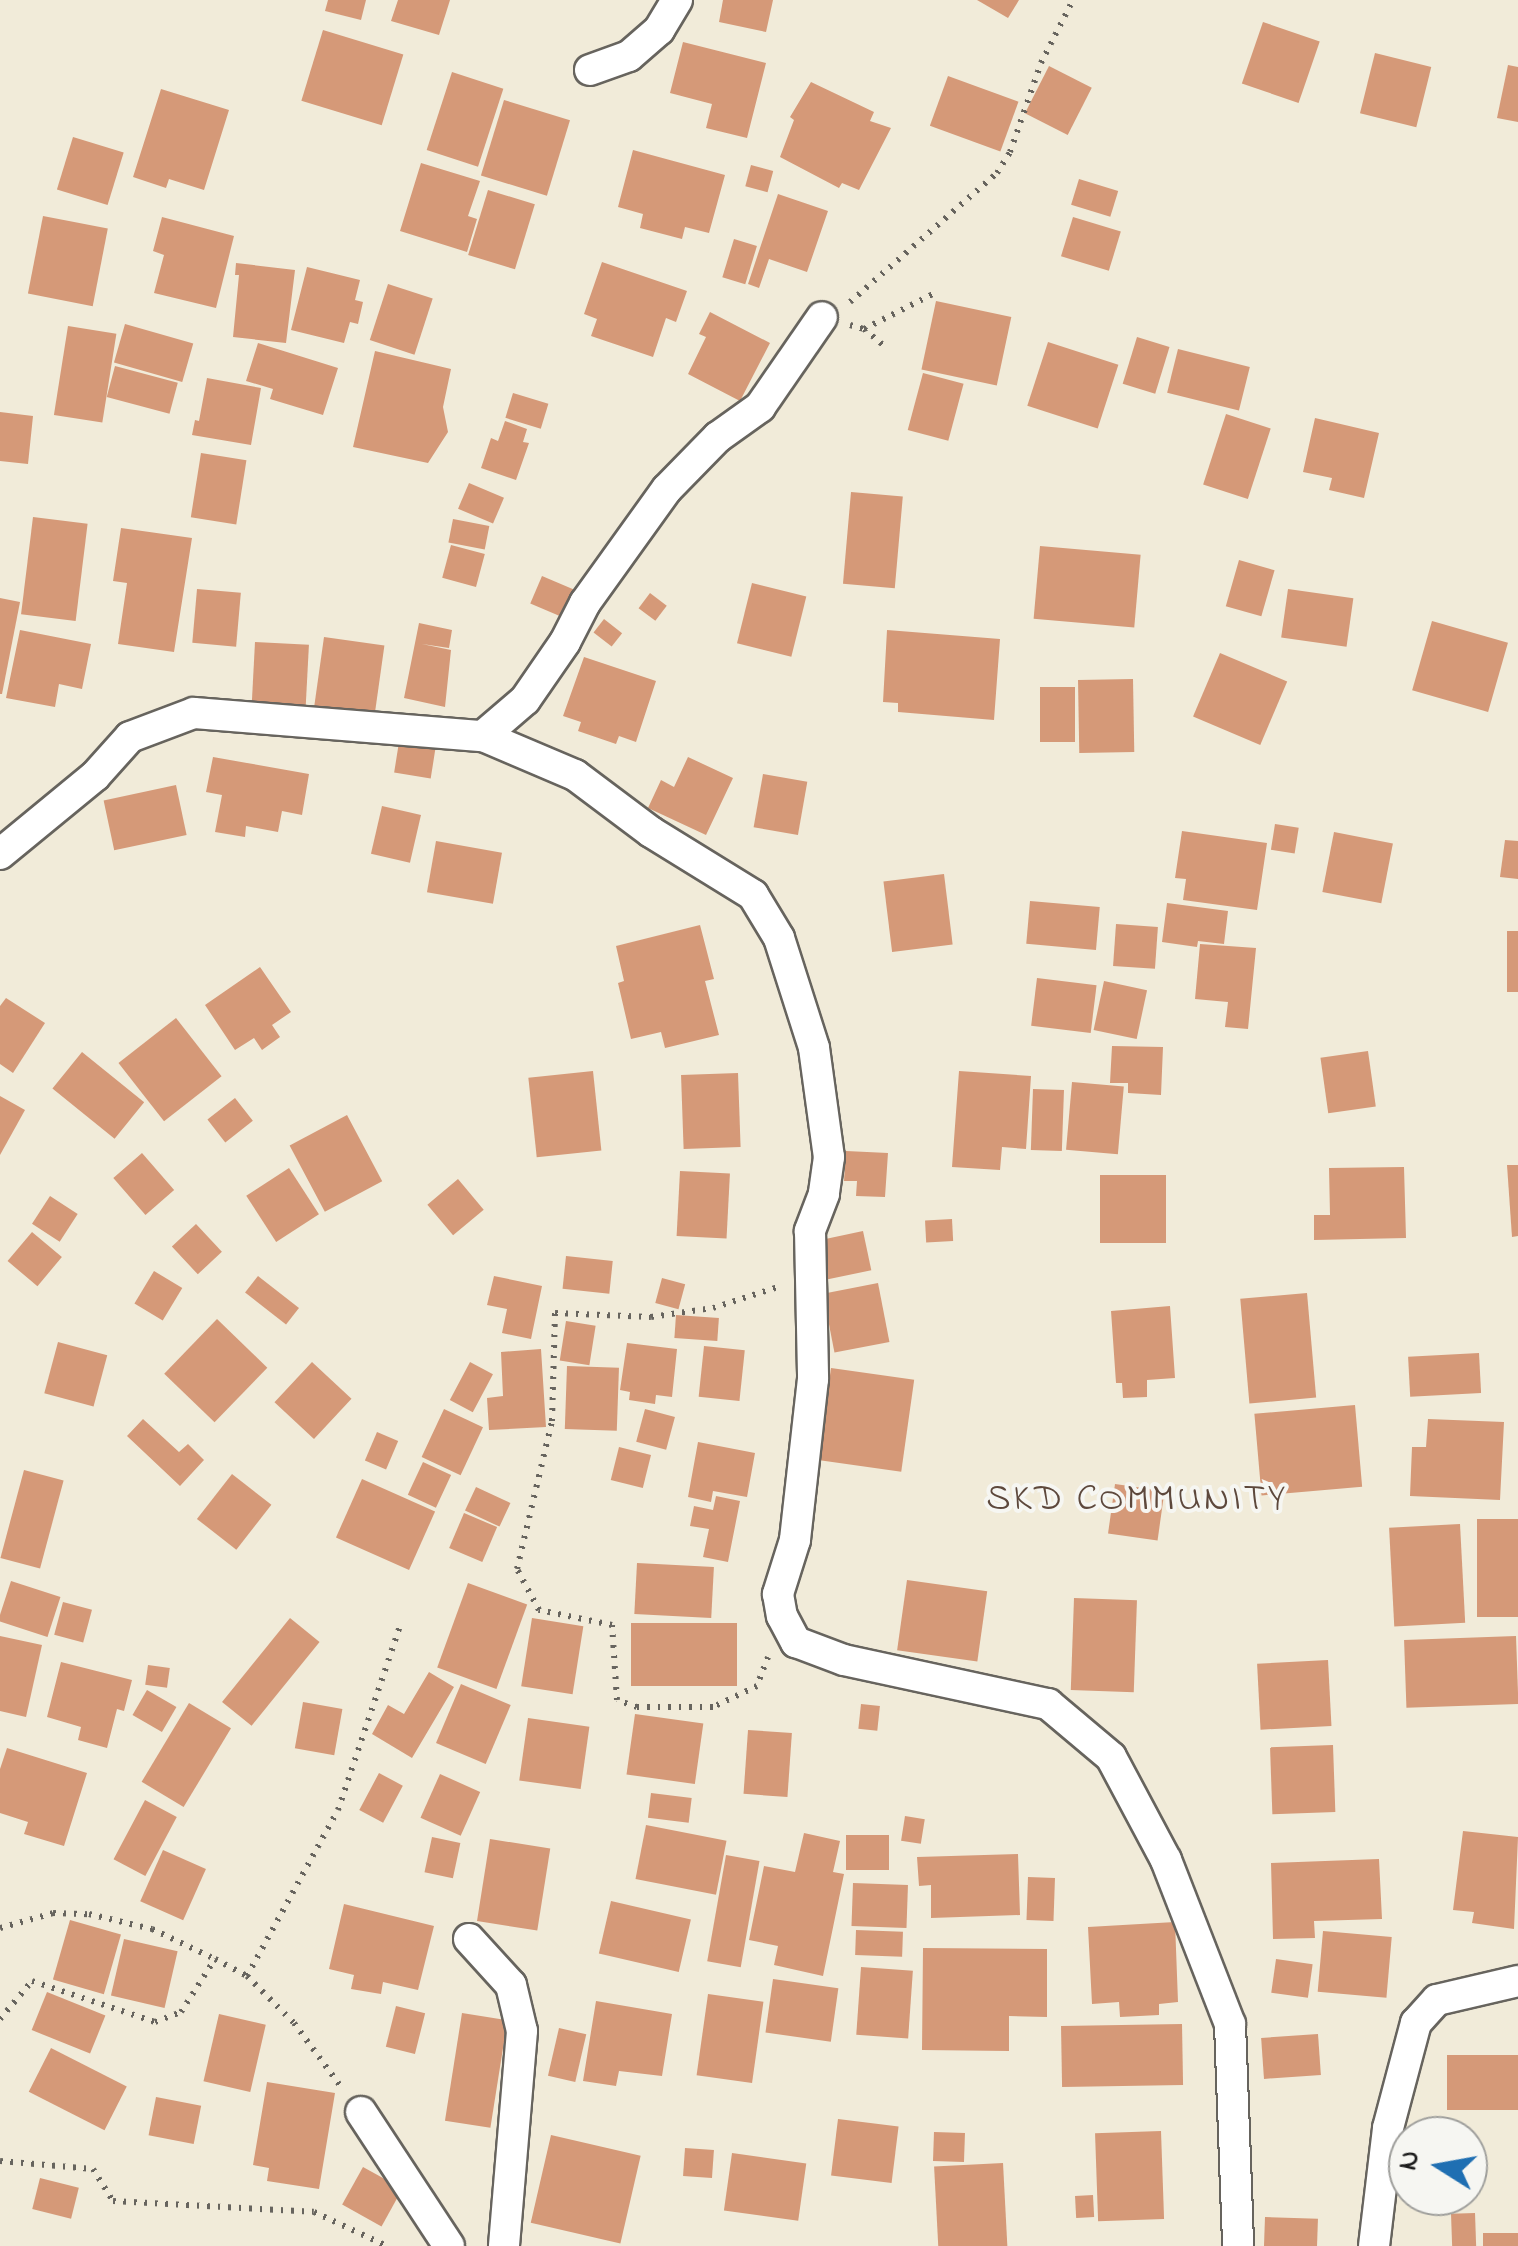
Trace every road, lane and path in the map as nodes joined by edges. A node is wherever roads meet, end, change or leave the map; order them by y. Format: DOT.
graph roads {
  1 [pos="677,0"];
  2 [pos="1073,0"];
  3 [pos="590,70"];
  4 [pos="933,294"];
  5 [pos="822,317"];
  6 [pos="864,329"];
  7 [pos="483,736"];
  8 [pos="0,854"];
  9 [pos="808,1278"];
  10 [pos="782,1616"];
  11 [pos="400,1626"];
  12 [pos="0,1928"];
  13 [pos="469,1939"];
  14 [pos="214,1959"];
  15 [pos="247,1976"];
  16 [pos="1518,1981"];
  17 [pos="0,2019"];
  18 [pos="360,2112"];
  19 [pos="0,2162"];
  20 [pos="387,2246"];
  21 [pos="449,2246"];
  22 [pos="504,2246"];
  23 [pos="1238,2246"];
  24 [pos="1374,2246"];
  1 -- 3 [label="street"];
  2 -- 5 [label="path"];
  4 -- 6 [label="path"];
  5 -- 7 [label="street"];
  7 -- 8 [label="street"];
  7 -- 9 [label="street"];
  9 -- 10 [label="street"];
  9 -- 10 [label="path"];
  10 -- 23 [label="street"];
  11 -- 15 [label="path"];
  12 -- 14 [label="path"];
  13 -- 22 [label="street"];
  14 -- 15 [label="path"];
  14 -- 17 [label="path"];
  15 -- 18 [label="path"];
  16 -- 24 [label="street"];
  18 -- 21 [label="street"];
  19 -- 20 [label="path"];
}
